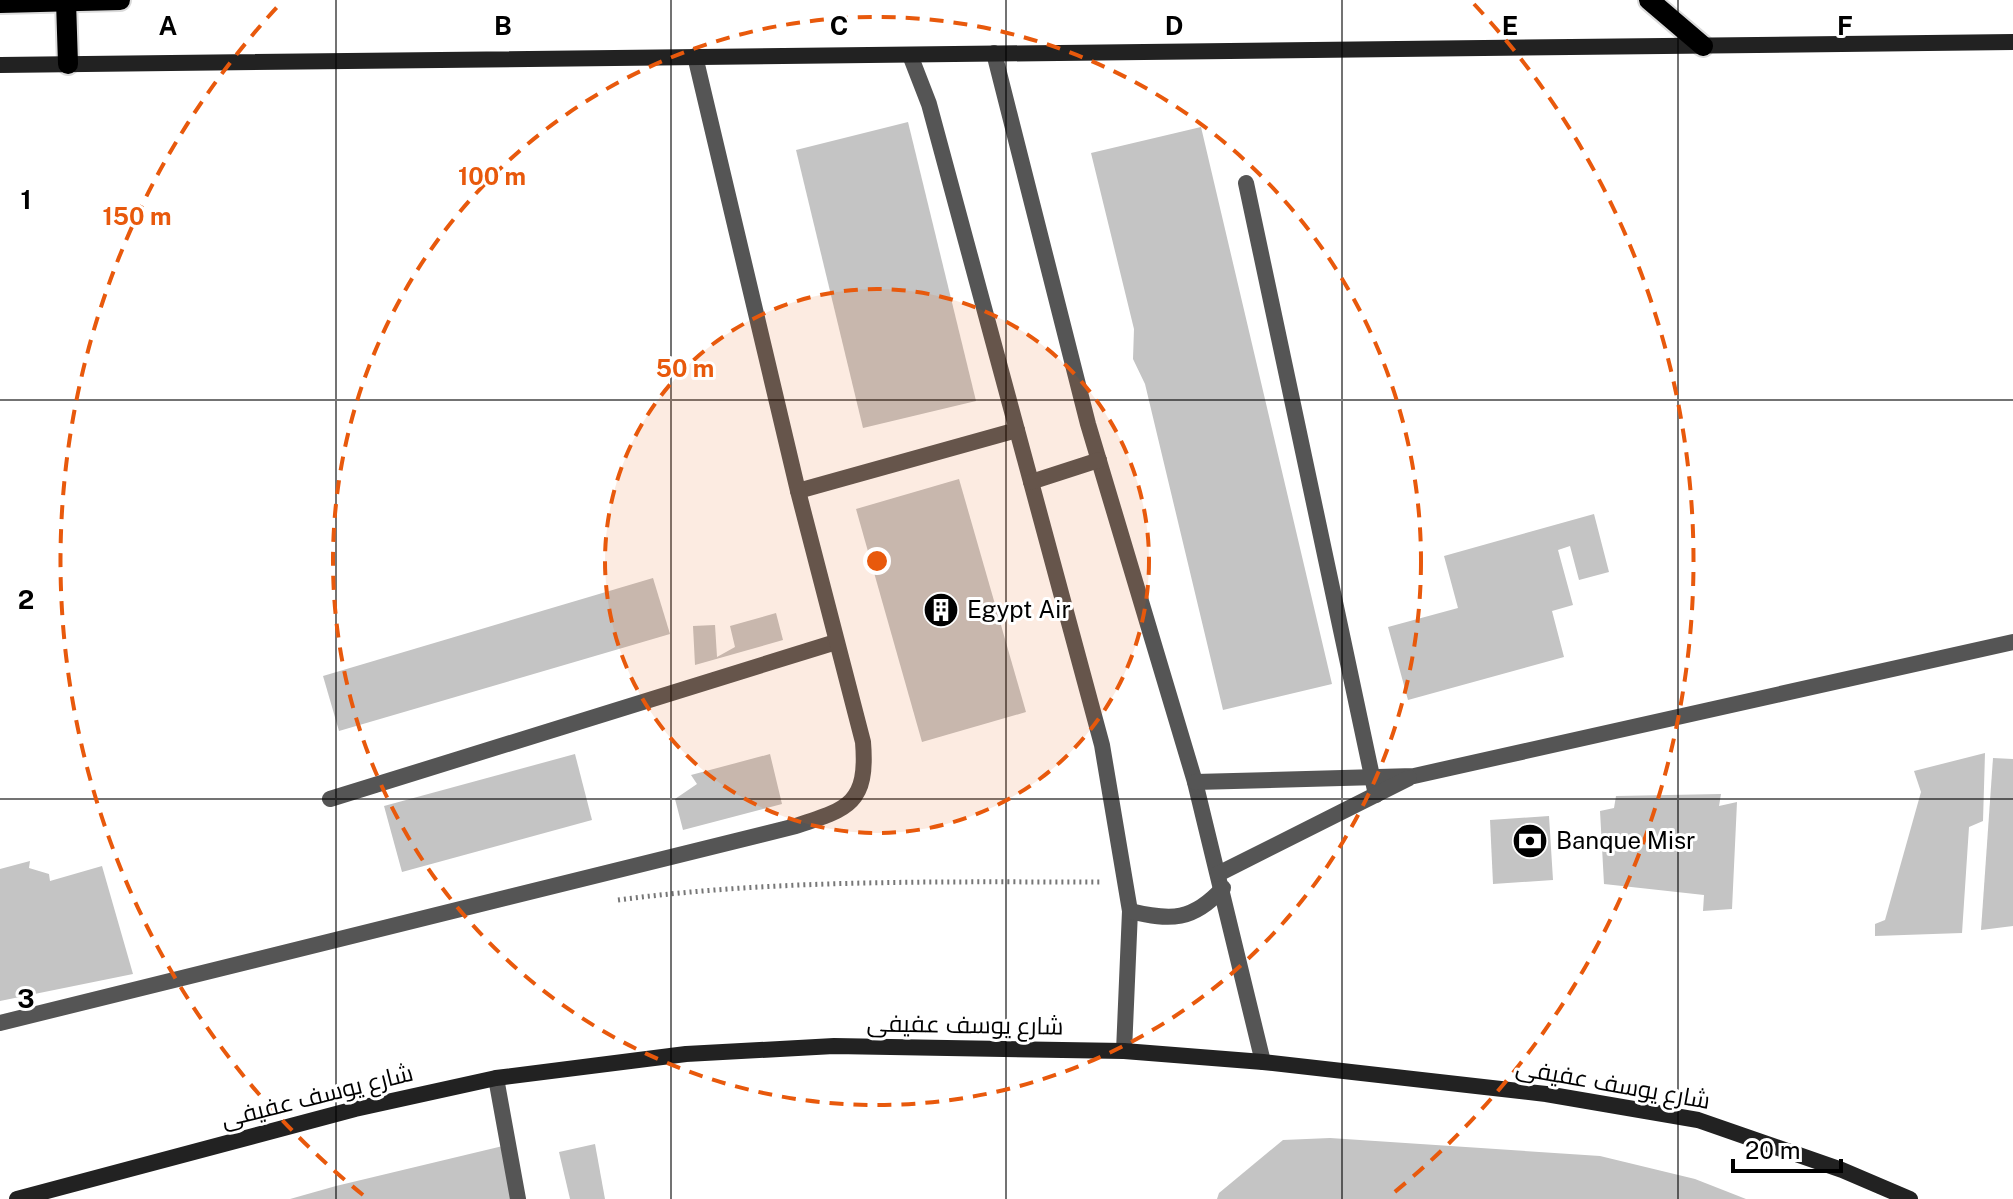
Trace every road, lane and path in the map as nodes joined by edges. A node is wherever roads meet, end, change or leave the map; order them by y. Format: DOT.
graph roads {
  1 [pos="120,0"];
  2 [pos="1649,0"];
  3 [pos="66,1"];
  4 [pos="0,3"];
  5 [pos="2013,42"];
  6 [pos="1703,46"];
  7 [pos="994,53"];
  8 [pos="910,55"];
  9 [pos="695,56"];
  10 [pos="68,64"];
  11 [pos="0,65"];
  12 [pos="1246,183"];
  13 [pos="1017,430"];
  14 [pos="1099,460"];
  15 [pos="1031,482"];
  16 [pos="798,491"];
  17 [pos="836,642"];
  18 [pos="2013,642"];
  19 [pos="1414,776"];
  20 [pos="1371,777"];
  21 [pos="1195,782"];
  22 [pos="1376,795"];
  23 [pos="330,799"];
  24 [pos="1220,881"];
  25 [pos="1125,882"];
  26 [pos="614,900"];
  27 [pos="1130,911"];
  28 [pos="0,1023"];
  29 [pos="1124,1051"];
  30 [pos="1263,1062"];
  31 [pos="496,1078"];
  32 [pos="17,1199"];
  33 [pos="518,1199"];
  34 [pos="1910,1199"];
  1 -- 3 [label="main road"];
  2 -- 6 [label="main road"];
  3 -- 4 [label="main road"];
  3 -- 10 [label="main road"];
  5 -- 6 [label="street"];
  6 -- 7 [label="street"];
  7 -- 8 [label="street"];
  7 -- 14 [label="street"];
  8 -- 9 [label="street"];
  8 -- 13 [label="street"];
  9 -- 10 [label="street"];
  9 -- 16 [label="street"];
  10 -- 11 [label="street"];
  12 -- 20 [label="street"];
  13 -- 15 [label="street"];
  13 -- 16 [label="street"];
  14 -- 15 [label="street"];
  14 -- 21 [label="street"];
  15 -- 25 [label="street"];
  16 -- 17 [label="street"];
  17 -- 23 [label="street"];
  17 -- 28 [label="street"];
  18 -- 19 [label="street"];
  19 -- 20 [label="street"];
  19 -- 22 [label="street"];
  20 -- 21 [label="street"];
  20 -- 22 [label="street"];
  21 -- 24 [label="street"];
  22 -- 24 [label="street"];
  24 -- 27 [label="street"];
  24 -- 30 [label="street"];
  25 -- 26 [label="path"];
  25 -- 27 [label="street"];
  27 -- 29 [label="street"];
  29 -- 30 [label="street, شارع يوسف عفيفى"];
  29 -- 31 [label="street, شارع يوسف عفيفى"];
  30 -- 34 [label="street, شارع يوسف عفيفى"];
  31 -- 32 [label="street, شارع يوسف عفيفى"];
  31 -- 33 [label="street"];
}
